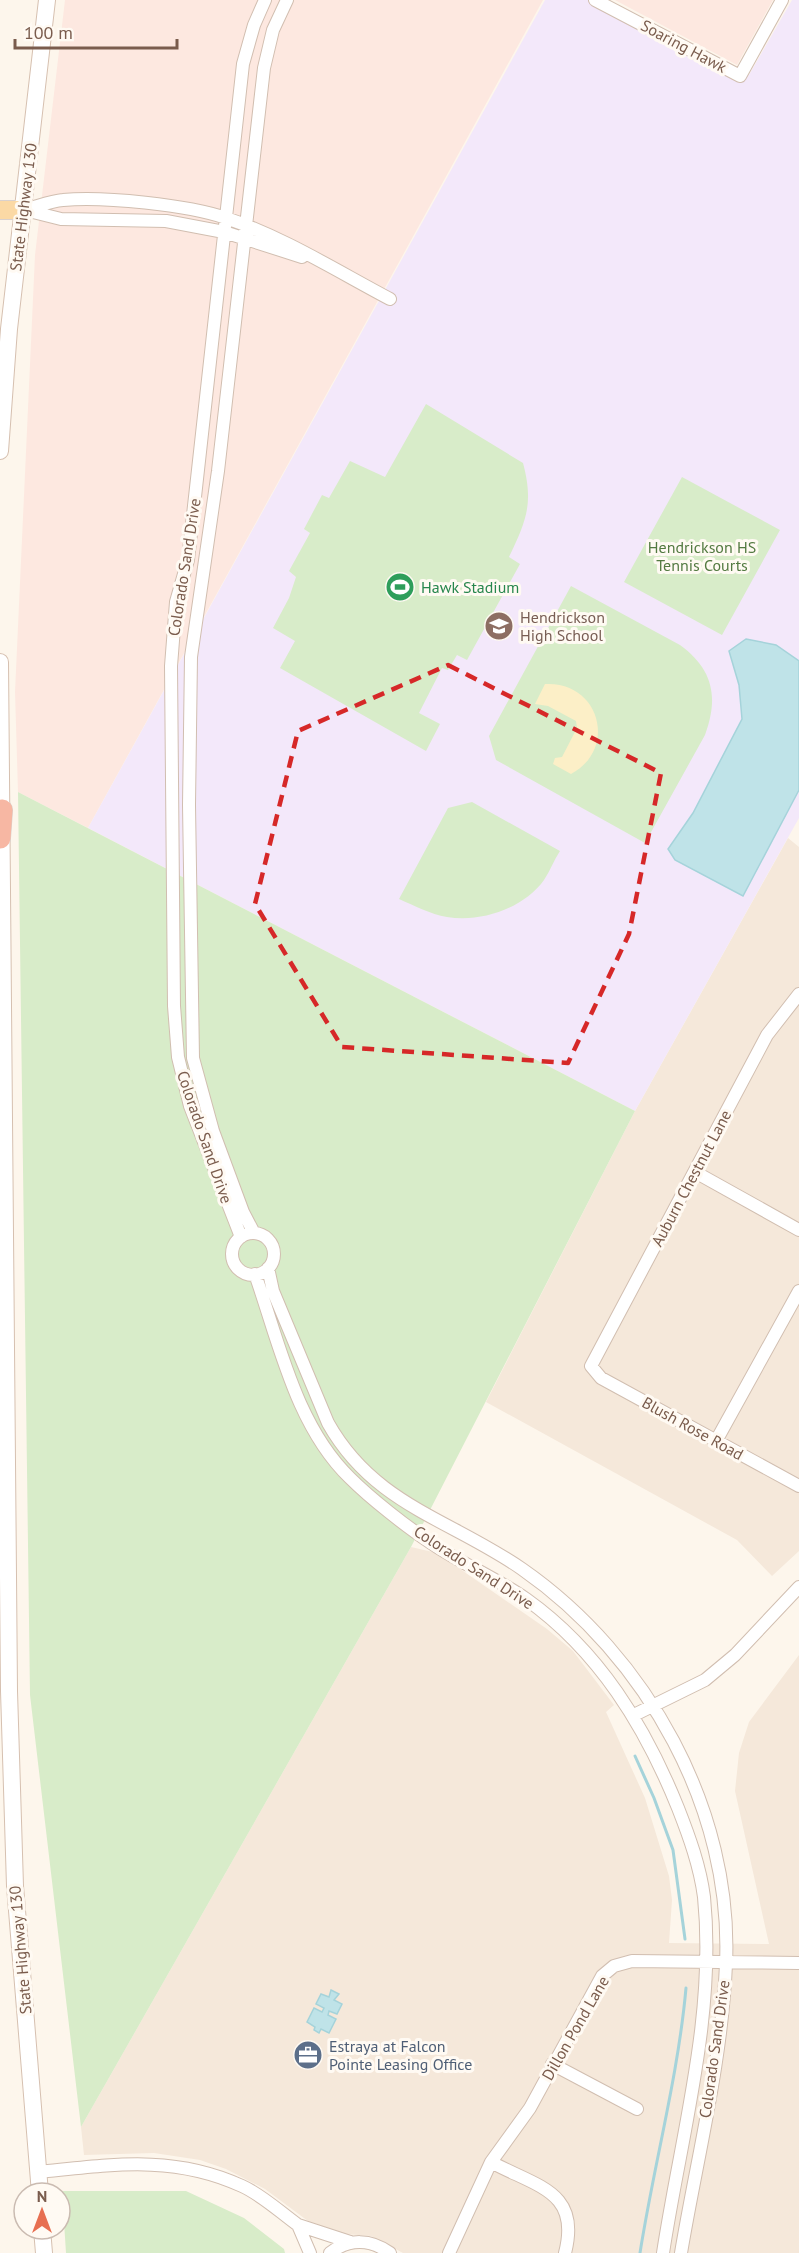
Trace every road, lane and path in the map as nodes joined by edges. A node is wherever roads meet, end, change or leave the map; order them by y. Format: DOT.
graph roads {
  1 [pos="47,0"];
  2 [pos="265,0"];
  3 [pos="287,0"];
  4 [pos="596,0"];
  5 [pos="782,0"];
  6 [pos="0,210"];
  7 [pos="23,210"];
  8 [pos="227,218"];
  9 [pos="225,232"];
  10 [pos="244,232"];
  11 [pos="390,299"];
  12 [pos="0,451"];
  13 [pos="0,662"];
  14 [pos="171,666"];
  15 [pos="191,685"];
  16 [pos="2,810"];
  17 [pos="0,838"];
  18 [pos="799,994"];
  19 [pos="695,1172"];
  20 [pos="799,1230"];
  21 [pos="254,1233"];
  22 [pos="241,1237"];
  23 [pos="268,1268"];
  24 [pos="255,1274"];
  25 [pos="799,1291"];
  26 [pos="591,1366"];
  27 [pos="716,1441"];
  28 [pos="339,1443"];
  29 [pos="328,1451"];
  30 [pos="799,1486"];
  31 [pos="799,1587"];
  32 [pos="655,1705"];
  33 [pos="634,1715"];
  34 [pos="708,1962"];
  35 [pos="726,1962"];
  36 [pos="799,1963"];
  37 [pos="552,2064"];
  38 [pos="637,2109"];
  39 [pos="492,2162"];
  40 [pos="39,2172"];
  41 [pos="39,2181"];
  42 [pos="298,2225"];
  43 [pos="350,2242"];
  44 [pos="310,2253"];
  45 [pos="330,2253"];
  46 [pos="390,2253"];
  47 [pos="449,2253"];
  48 [pos="565,2253"];
  49 [pos="663,2253"];
  50 [pos="681,2253"];
  1 -- 7 [label="main road, State Highway 130"];
  2 -- 8 [label="street, Colorado Sand Drive"];
  3 -- 10 [label="street, Colorado Sand Drive"];
  4 -- 5 [label="street, Soaring Hawk"];
  6 -- 7 [label="main road"];
  7 -- 8 [label="street"];
  7 -- 9 [label="street"];
  7 -- 12 [label="main road, State Highway 130"];
  8 -- 9 [label="street, Colorado Sand Drive"];
  8 -- 10 [label="street"];
  9 -- 10 [label="street"];
  9 -- 14 [label="street, Colorado Sand Drive"];
  10 -- 11 [label="street"];
  10 -- 15 [label="street, Colorado Sand Drive"];
  13 -- 16 [label="main road, State Highway 130"];
  14 -- 15 [label="street"];
  14 -- 22 [label="street, Colorado Sand Drive"];
  15 -- 21 [label="street, Colorado Sand Drive"];
  16 -- 17 [label="highway"];
  16 -- 40 [label="main road, State Highway 130"];
  18 -- 19 [label="street, Auburn Chestnut Lane"];
  19 -- 20 [label="street"];
  19 -- 26 [label="street, Auburn Chestnut Lane"];
  21 -- 22 [label="street"];
  21 -- 23 [label="street"];
  22 -- 24 [label="street"];
  23 -- 24 [label="street"];
  23 -- 28 [label="street, Colorado Sand Drive"];
  24 -- 29 [label="street, Colorado Sand Drive"];
  25 -- 27 [label="street"];
  26 -- 27 [label="street, Blush Rose Road"];
  27 -- 30 [label="street, Blush Rose Road"];
  28 -- 29 [label="street"];
  28 -- 32 [label="street, Colorado Sand Drive"];
  29 -- 33 [label="street, Colorado Sand Drive"];
  31 -- 32 [label="street"];
  32 -- 33 [label="street"];
  32 -- 35 [label="street, Colorado Sand Drive"];
  33 -- 34 [label="street, Colorado Sand Drive"];
  34 -- 35 [label="street, Dillon Pond Lane"];
  34 -- 37 [label="street, Dillon Pond Lane"];
  34 -- 49 [label="street, Colorado Sand Drive"];
  35 -- 36 [label="street, Dillon Pond Lane"];
  35 -- 50 [label="street, Colorado Sand Drive"];
  37 -- 38 [label="street"];
  37 -- 39 [label="street, Dillon Pond Lane"];
  39 -- 47 [label="street, Dillon Pond Lane"];
  39 -- 48 [label="street"];
  40 -- 41 [label="main road, State Highway 130"];
  40 -- 42 [label="street"];
  42 -- 43 [label="street"];
  42 -- 44 [label="street"];
  43 -- 45 [label="street"];
  43 -- 46 [label="street"];
}
